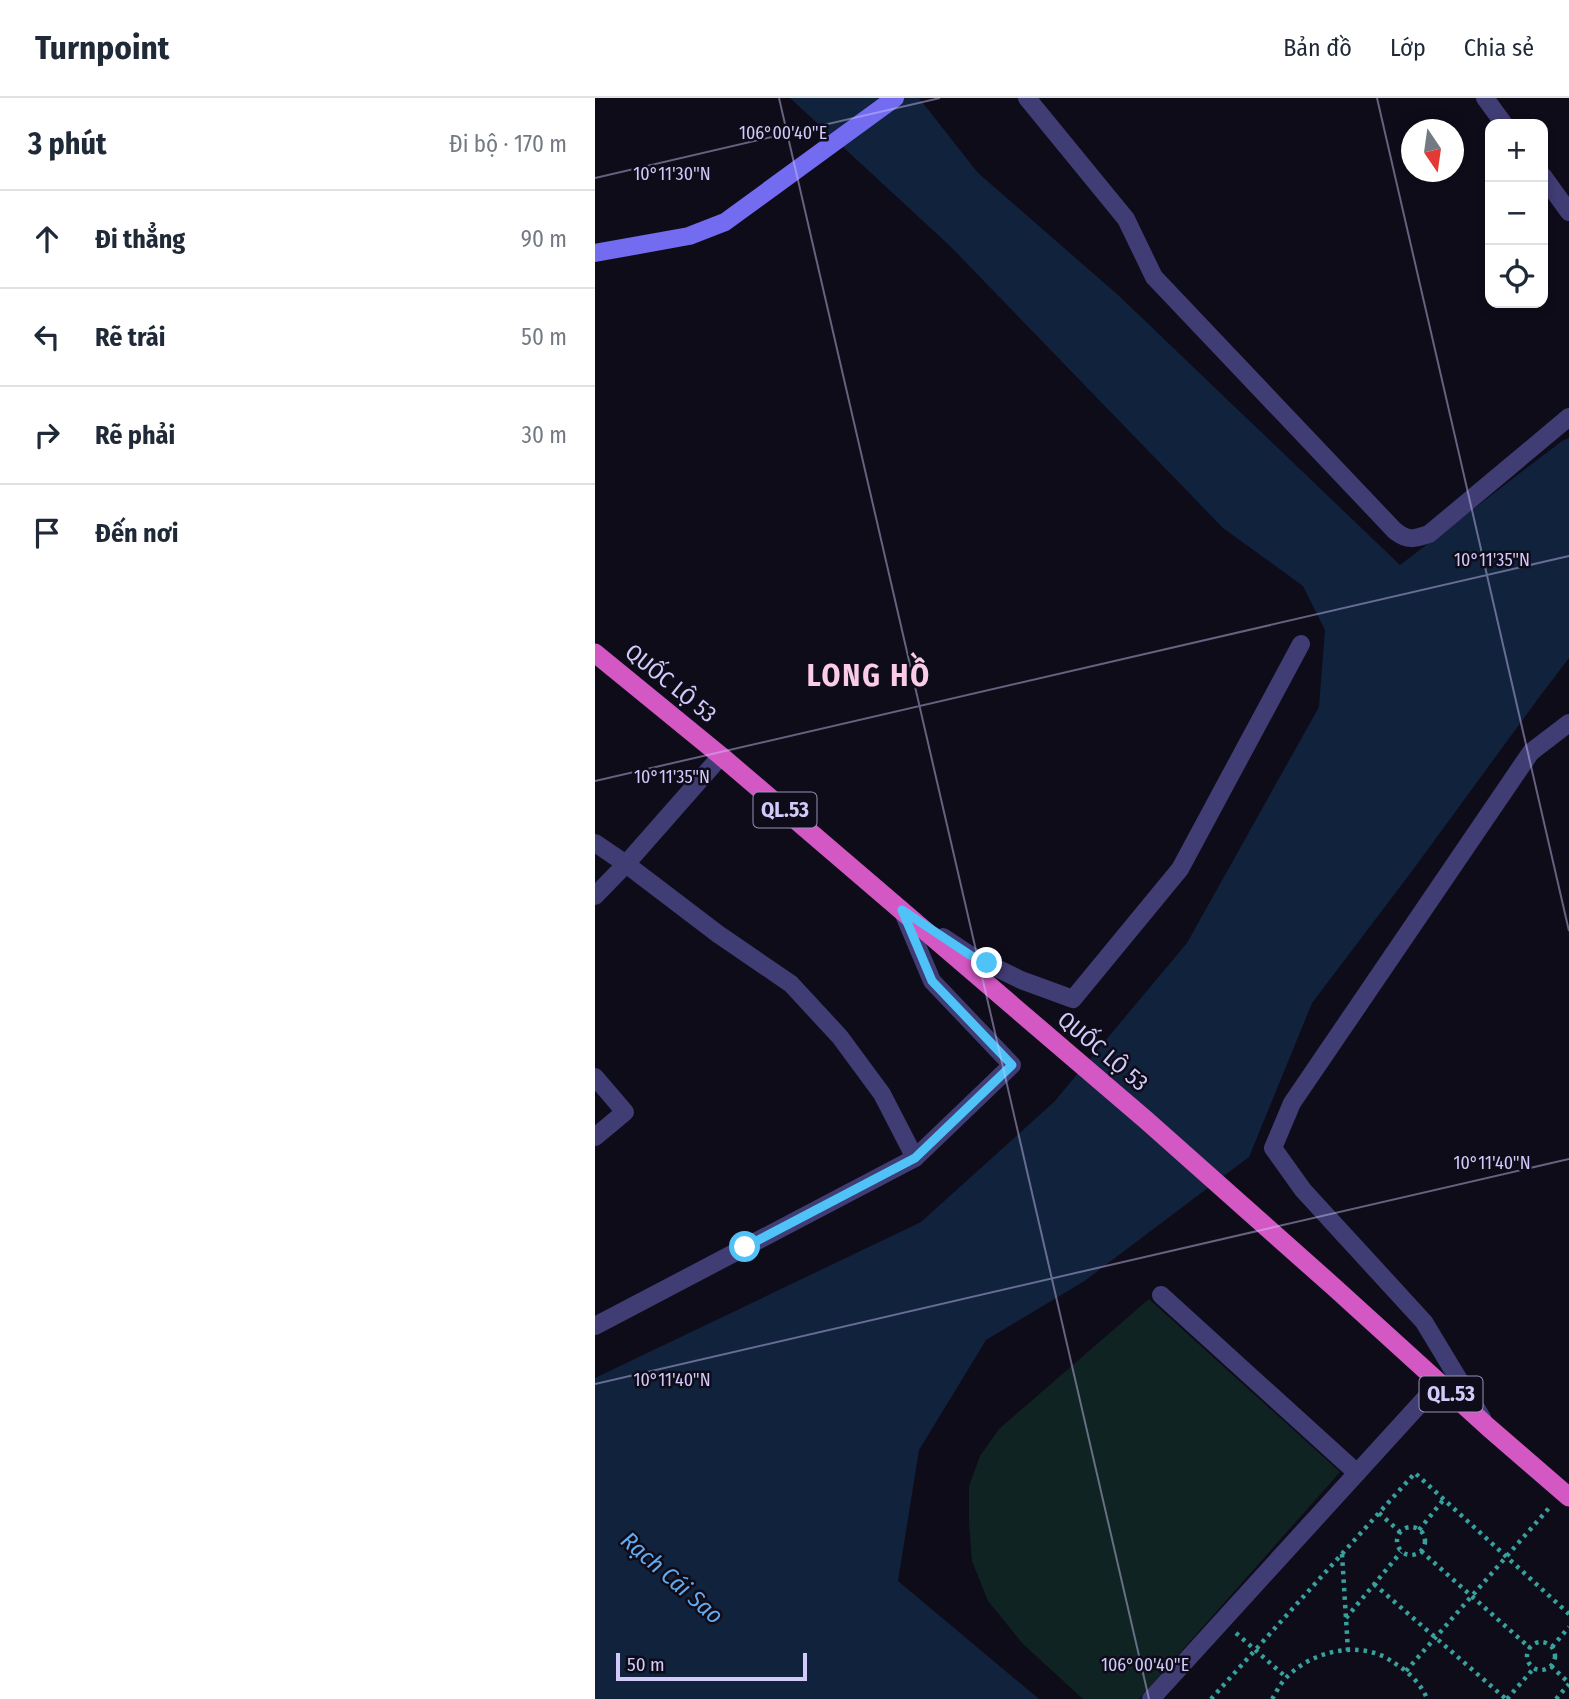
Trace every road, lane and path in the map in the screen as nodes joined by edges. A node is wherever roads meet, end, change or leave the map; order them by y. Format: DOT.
graph roads {
  1 [pos="895,98"];
  2 [pos="1027,98"];
  3 [pos="1485,98"];
  4 [pos="1500,119"];
  5 [pos="1547,182"];
  6 [pos="1569,212"];
  7 [pos="595,253"];
  8 [pos="1569,417"];
  9 [pos="1301,644"];
  10 [pos="595,653"];
  11 [pos="1569,723"];
  12 [pos="721,756"];
  13 [pos="595,843"];
  14 [pos="626,864"];
  15 [pos="595,896"];
  16 [pos="902,910"];
  17 [pos="595,1077"];
  18 [pos="595,1136"];
  19 [pos="915,1158"];
  20 [pos="1161,1295"];
  21 [pos="595,1326"];
  22 [pos="1439,1383"];
  23 [pos="1488,1427"];
  24 [pos="1357,1473"];
  25 [pos="1566,1495"];
  26 [pos="1444,1499"];
  27 [pos="1379,1513"];
  28 [pos="1419,1530"];
  29 [pos="1400,1532"];
  30 [pos="1421,1551"];
  31 [pos="1401,1552"];
  32 [pos="1342,1554"];
  33 [pos="1507,1556"];
  34 [pos="1374,1584"];
  35 [pos="1472,1596"];
  36 [pos="1569,1614"];
  37 [pos="1346,1618"];
  38 [pos="1222,1620"];
  39 [pos="1569,1627"];
  40 [pos="1435,1637"];
  41 [pos="1552,1647"];
  42 [pos="1530,1648"];
  43 [pos="1255,1650"];
  44 [pos="1348,1651"];
  45 [pos="1551,1666"];
  46 [pos="1534,1668"];
  47 [pos="1406,1671"];
  48 [pos="1286,1678"];
  49 [pos="1569,1683"];
  50 [pos="1151,1699"];
  51 [pos="1211,1699"];
  52 [pos="1272,1699"];
  53 [pos="1427,1699"];
  54 [pos="1506,1699"];
  55 [pos="1556,1699"];
  1 -- 7 [label="main road"];
  2 -- 8 [label="street"];
  3 -- 4 [label="street"];
  5 -- 6 [label="street"];
  9 -- 16 [label="street"];
  10 -- 12 [label="highway, QUỐC LỘ 53 / QL.53"];
  11 -- 23 [label="street"];
  12 -- 14 [label="street"];
  12 -- 16 [label="highway, QUỐC LỘ 53 / QL.53"];
  13 -- 14 [label="street"];
  14 -- 15 [label="street"];
  14 -- 19 [label="street"];
  16 -- 19 [label="street"];
  16 -- 22 [label="highway, QUỐC LỘ 53 / QL.53"];
  17 -- 18 [label="street"];
  19 -- 21 [label="street"];
  20 -- 24 [label="street"];
  22 -- 23 [label="highway, QUỐC LỘ 53 / QL.53"];
  22 -- 24 [label="street"];
  23 -- 25 [label="highway, QUỐC LỘ 53 / QL.53"];
  24 -- 38 [label="street"];
  25 -- 33 [label="path"];
  26 -- 27 [label="path"];
  26 -- 28 [label="path"];
  26 -- 33 [label="path"];
  27 -- 29 [label="path"];
  27 -- 32 [label="path"];
  28 -- 29 [label="path"];
  28 -- 30 [label="path"];
  29 -- 31 [label="path"];
  30 -- 31 [label="path"];
  30 -- 35 [label="path"];
  31 -- 34 [label="path"];
  32 -- 37 [label="path"];
  32 -- 43 [label="path"];
  33 -- 35 [label="path"];
  33 -- 36 [label="path"];
  34 -- 37 [label="path"];
  34 -- 40 [label="path"];
  35 -- 40 [label="path"];
  35 -- 42 [label="path"];
  37 -- 44 [label="path"];
  38 -- 43 [label="path"];
  38 -- 50 [label="street"];
  39 -- 41 [label="path"];
  40 -- 47 [label="path"];
  40 -- 54 [label="path"];
  41 -- 42 [label="path"];
  41 -- 45 [label="path"];
  42 -- 46 [label="path"];
  43 -- 48 [label="path"];
  43 -- 51 [label="path"];
  44 -- 47 [label="path"];
  44 -- 48 [label="path"];
  45 -- 46 [label="path"];
  45 -- 49 [label="path"];
  46 -- 54 [label="path"];
  47 -- 53 [label="path"];
  48 -- 52 [label="path"];
  49 -- 55 [label="path"];
}
